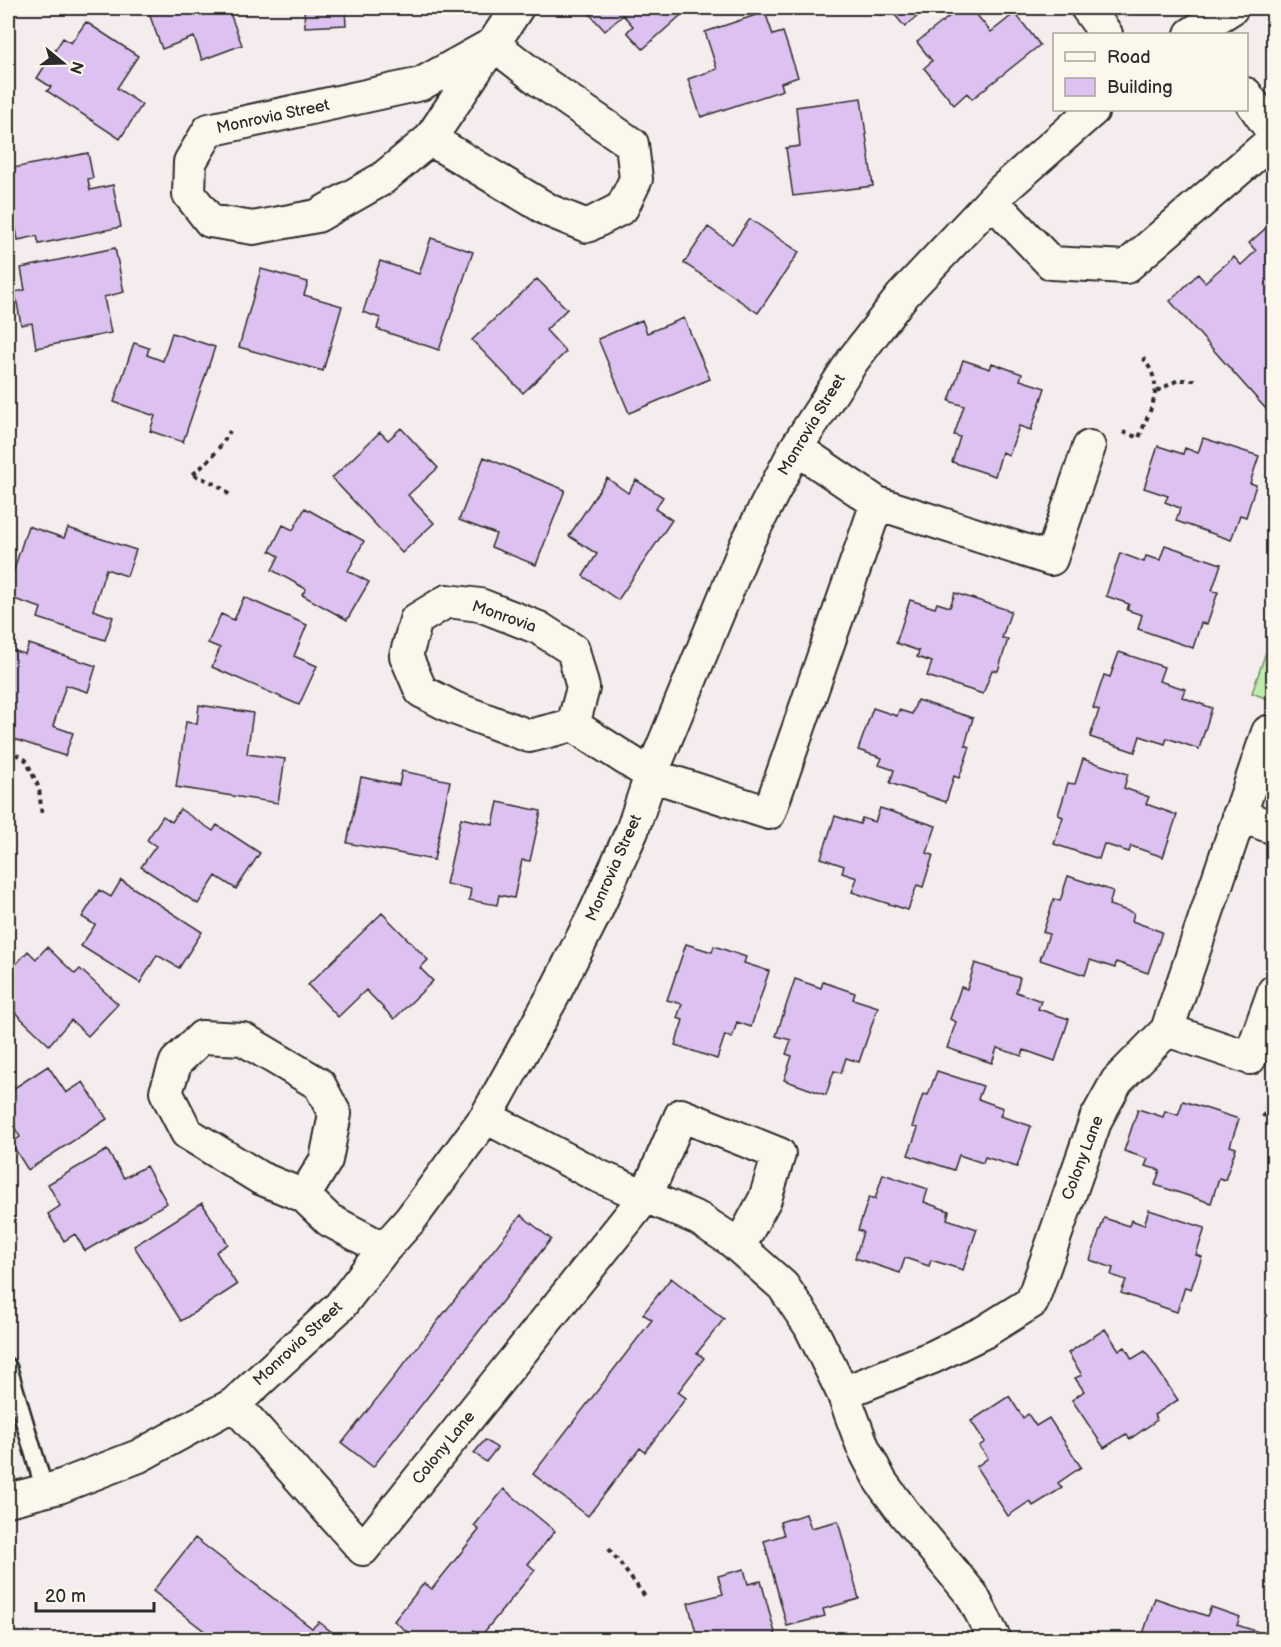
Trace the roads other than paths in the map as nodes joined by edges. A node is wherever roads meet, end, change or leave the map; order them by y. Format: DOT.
graph roads {
  1 [pos="517,8"];
  2 [pos="1087,8"];
  3 [pos="1232,8"];
  4 [pos="1200,32"];
  5 [pos="1105,33"];
  6 [pos="493,44"];
  7 [pos="1248,97"];
  8 [pos="1092,111"];
  9 [pos="1274,134"];
  10 [pos="430,139"];
  11 [pos="1274,139"];
  12 [pos="992,201"];
  13 [pos="1089,447"];
  14 [pos="796,448"];
  15 [pos="877,503"];
  16 [pos="573,724"];
  17 [pos="1268,732"];
  18 [pos="651,776"];
  19 [pos="1239,815"];
  20 [pos="1274,828"];
  21 [pos="1274,991"];
  22 [pos="1167,1030"];
  23 [pos="486,1117"];
  24 [pos="304,1196"];
  25 [pos="646,1196"];
  26 [pos="739,1247"];
  27 [pos="384,1249"];
  28 [pos="8,1367"];
  29 [pos="843,1393"];
  30 [pos="234,1404"];
  31 [pos="45,1491"];
  32 [pos="8,1500"];
  33 [pos="995,1640"];
  1 -- 6 [label="street, Monrovia Street"];
  2 -- 5 [label="street"];
  3 -- 4 [label="street"];
  6 -- 10 [label="street, Monrovia Street"];
  6 -- 10 [label="street"];
  6 -- 10 [label="street, Monrovia Street"];
  7 -- 9 [label="street"];
  8 -- 12 [label="street, Monrovia Street"];
  11 -- 12 [label="street"];
  12 -- 14 [label="street, Monrovia Street"];
  13 -- 15 [label="street"];
  14 -- 15 [label="street"];
  14 -- 18 [label="street, Monrovia Street"];
  15 -- 18 [label="street"];
  16 -- 16 [label="street, Monrovia"];
  16 -- 18 [label="street"];
  17 -- 19 [label="street, Colony Lane"];
  18 -- 23 [label="street, Monrovia Street"];
  19 -- 20 [label="street"];
  19 -- 22 [label="street, Colony Lane"];
  21 -- 22 [label="street"];
  22 -- 29 [label="street, Colony Lane"];
  23 -- 25 [label="street"];
  23 -- 27 [label="street, Monrovia Street"];
  24 -- 24 [label="street"];
  24 -- 27 [label="street"];
  25 -- 26 [label="street"];
  25 -- 26 [label="street"];
  25 -- 30 [label="street, Colony Lane"];
  26 -- 29 [label="street"];
  27 -- 30 [label="street, Monrovia Street"];
  28 -- 31 [label="lane"];
  29 -- 33 [label="street"];
  30 -- 31 [label="street, Monrovia Street"];
  31 -- 32 [label="street, Monrovia Street"];
}
